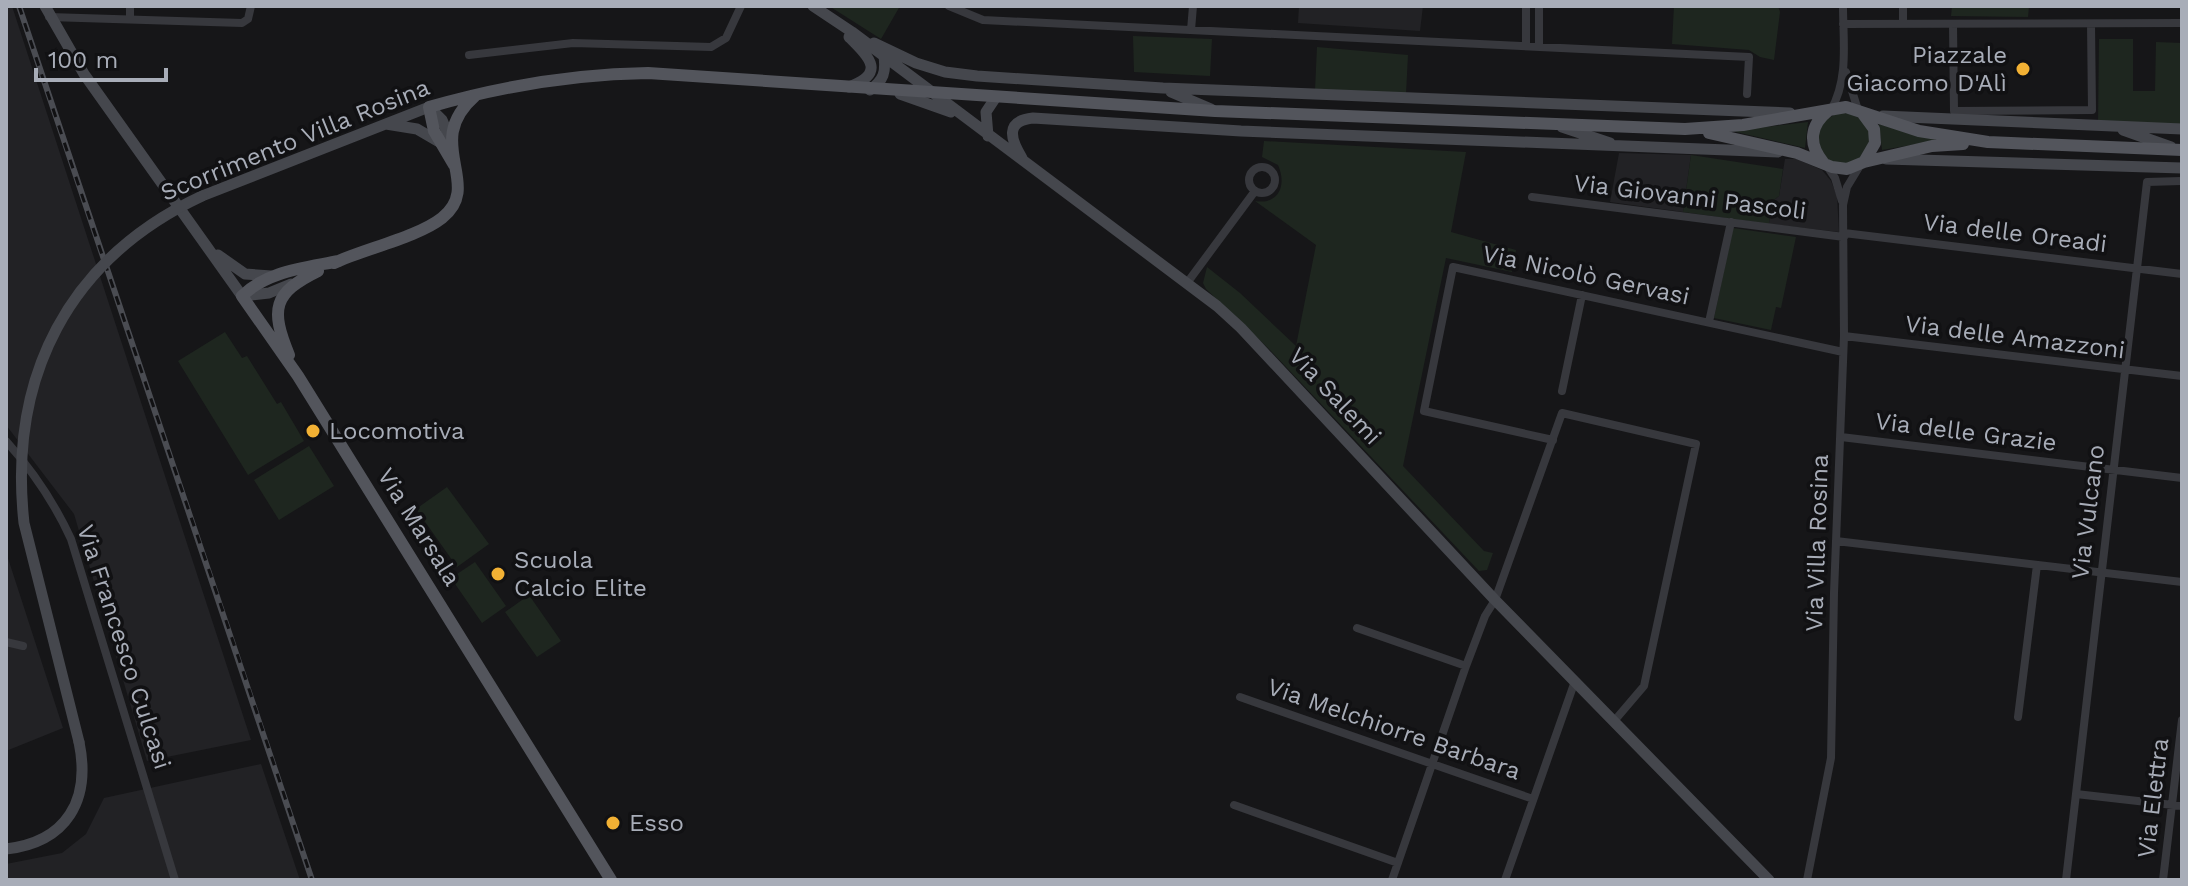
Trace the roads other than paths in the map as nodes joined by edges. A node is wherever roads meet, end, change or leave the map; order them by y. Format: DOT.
graph roads {
  1 [pos="130,6"];
  2 [pos="251,6"];
  3 [pos="741,6"];
  4 [pos="813,6"];
  5 [pos="949,6"];
  6 [pos="1193,6"];
  7 [pos="1526,6"];
  8 [pos="1539,6"];
  9 [pos="1843,6"];
  10 [pos="1903,6"];
  11 [pos="47,11"];
  12 [pos="130,18"];
  13 [pos="832,19"];
  14 [pos="2182,23"];
  15 [pos="1843,24"];
  16 [pos="1903,24"];
  17 [pos="1953,24"];
  18 [pos="2091,24"];
  19 [pos="1191,30"];
  20 [pos="852,32"];
  21 [pos="1526,45"];
  22 [pos="1539,45"];
  23 [pos="469,55"];
  24 [pos="884,56"];
  25 [pos="1844,63"];
  26 [pos="847,88"];
  27 [pos="1163,88"];
  28 [pos="877,90"];
  29 [pos="481,92"];
  30 [pos="934,93"];
  31 [pos="1747,94"];
  32 [pos="996,97"];
  33 [pos="429,107"];
  34 [pos="1829,110"];
  35 [pos="1215,111"];
  36 [pos="1862,112"];
  37 [pos="1810,114"];
  38 [pos="969,121"];
  39 [pos="386,124"];
  40 [pos="1554,124"];
  41 [pos="2111,126"];
  42 [pos="1685,129"];
  43 [pos="2182,129"];
  44 [pos="988,136"];
  45 [pos="446,141"];
  46 [pos="1988,142"];
  47 [pos="1627,148"];
  48 [pos="2181,150"];
  49 [pos="1797,153"];
  50 [pos="1878,159"];
  51 [pos="1024,162"];
  52 [pos="1824,163"];
  53 [pos="1863,163"];
  54 [pos="2182,168"];
  55 [pos="2181,181"];
  56 [pos="1255,191"];
  57 [pos="1532,197"];
  58 [pos="1843,205"];
  59 [pos="1731,222"];
  60 [pos="1844,235"];
  61 [pos="208,248"];
  62 [pos="339,261"];
  63 [pos="2137,268"];
  64 [pos="2182,274"];
  65 [pos="275,276"];
  66 [pos="1187,283"];
  67 [pos="291,284"];
  68 [pos="1582,295"];
  69 [pos="242,296"];
  70 [pos="1709,322"];
  71 [pos="1844,336"];
  72 [pos="1843,352"];
  73 [pos="2125,370"];
  74 [pos="298,376"];
  75 [pos="2182,376"];
  76 [pos="1562,391"];
  77 [pos="1841,437"];
  78 [pos="1553,440"];
  79 [pos="6,441"];
  80 [pos="2113,470"];
  81 [pos="2182,478"];
  82 [pos="1836,541"];
  83 [pos="2037,565"];
  84 [pos="2101,573"];
  85 [pos="2182,582"];
  86 [pos="1495,600"];
  87 [pos="1357,628"];
  88 [pos="6,642"];
  89 [pos="23,646"];
  90 [pos="1466,666"];
  91 [pos="1575,681"];
  92 [pos="1240,697"];
  93 [pos="2018,717"];
  94 [pos="1615,720"];
  95 [pos="2182,720"];
  96 [pos="1432,764"];
  97 [pos="2076,794"];
  98 [pos="1533,799"];
  99 [pos="1234,805"];
  100 [pos="2172,805"];
  101 [pos="2182,806"];
  102 [pos="6,849"];
  103 [pos="1398,863"];
  104 [pos="175,880"];
  105 [pos="611,880"];
  106 [pos="1392,880"];
  107 [pos="1505,880"];
  108 [pos="1769,880"];
  109 [pos="1807,880"];
  110 [pos="2066,880"];
  111 [pos="2163,880"];
  1 -- 12 [label="street"];
  2 -- 12 [label="street"];
  3 -- 23 [label="street"];
  4 -- 13 [label="street, Via Salemi"];
  5 -- 19 [label="street"];
  6 -- 19 [label="street"];
  7 -- 21 [label="street"];
  8 -- 22 [label="street"];
  9 -- 15 [label="street"];
  10 -- 16 [label="street"];
  11 -- 12 [label="street"];
  11 -- 61 [label="street, Via Marsala"];
  13 -- 20 [label="street, Via Salemi"];
  13 -- 26 [label="street"];
  14 -- 18 [label="street"];
  15 -- 16 [label="street"];
  15 -- 25 [label="street"];
  16 -- 17 [label="street"];
  17 -- 18 [label="street"];
  17 -- 18 [label="street"];
  19 -- 21 [label="street"];
  20 -- 24 [label="street, Via Salemi"];
  20 -- 27 [label="street"];
  21 -- 22 [label="street"];
  22 -- 31 [label="street"];
  24 -- 28 [label="street"];
  24 -- 30 [label="street, Via Salemi"];
  25 -- 34 [label="street"];
  25 -- 36 [label="street"];
  26 -- 28 [label="main road, Scorrimento Villa Rosina"];
  26 -- 29 [label="main road, Scorrimento Villa Rosina"];
  27 -- 35 [label="street"];
  27 -- 37 [label="street"];
  28 -- 30 [label="main road, Scorrimento Villa Rosina"];
  28 -- 38 [label="street"];
  29 -- 33 [label="main road, Scorrimento Villa Rosina"];
  29 -- 45 [label="main road"];
  30 -- 32 [label="main road, Scorrimento Villa Rosina"];
  30 -- 38 [label="street, Via Salemi"];
  32 -- 35 [label="main road, Scorrimento Villa Rosina"];
  32 -- 44 [label="street"];
  33 -- 39 [label="street, Scorrimento Villa Rosina"];
  33 -- 45 [label="main road"];
  34 -- 36 [label="main road"];
  34 -- 37 [label="main road"];
  34 -- 52 [label="main road"];
  35 -- 40 [label="main road, Scorrimento Villa Rosina"];
  36 -- 41 [label="street"];
  36 -- 46 [label="main road"];
  36 -- 53 [label="main road"];
  37 -- 42 [label="main road"];
  38 -- 44 [label="street, Via Salemi"];
  39 -- 45 [label="street"];
  39 -- 102 [label="street, Scorrimento Villa Rosina, bridge"];
  40 -- 42 [label="main road, Scorrimento Villa Rosina"];
  40 -- 47 [label="street"];
  41 -- 43 [label="street"];
  41 -- 48 [label="street"];
  42 -- 49 [label="main road"];
  44 -- 51 [label="street, Via Salemi"];
  45 -- 62 [label="main road"];
  46 -- 48 [label="main road"];
  46 -- 50 [label="main road"];
  47 -- 49 [label="street"];
  47 -- 51 [label="street"];
  49 -- 52 [label="main road"];
  50 -- 53 [label="main road"];
  50 -- 54 [label="street"];
  51 -- 66 [label="street, Via Salemi"];
  52 -- 53 [label="main road"];
  52 -- 58 [label="street, Via Villa Rosina"];
  53 -- 58 [label="street, Via Villa Rosina"];
  55 -- 63 [label="street, Via Vulcano"];
  56 -- 66 [label="street"];
  57 -- 59 [label="street, Via Giovanni Pascoli"];
  58 -- 60 [label="street, Via Villa Rosina"];
  59 -- 60 [label="street, Via Giovanni Pascoli"];
  59 -- 70 [label="street"];
  60 -- 63 [label="street, Via delle Oreadi"];
  60 -- 71 [label="street, Via Villa Rosina"];
  61 -- 65 [label="street"];
  61 -- 69 [label="street, Via Marsala"];
  62 -- 65 [label="main road"];
  62 -- 67 [label="main road"];
  63 -- 64 [label="street, Via delle Oreadi"];
  63 -- 73 [label="street, Via Vulcano"];
  65 -- 69 [label="main road"];
  66 -- 86 [label="street, Via Salemi"];
  67 -- 69 [label="street"];
  67 -- 74 [label="main road"];
  68 -- 70 [label="street, Via Nicolò Gervasi"];
  68 -- 76 [label="street"];
  68 -- 78 [label="street, Via Nicolò Gervasi"];
  69 -- 74 [label="main road, Via Marsala"];
  70 -- 72 [label="street, Via Nicolò Gervasi"];
  71 -- 72 [label="street, Via Villa Rosina"];
  71 -- 73 [label="street, Via delle Amazzoni"];
  72 -- 77 [label="street, Via Villa Rosina"];
  73 -- 75 [label="street, Via delle Amazzoni"];
  73 -- 80 [label="street, Via Vulcano"];
  74 -- 105 [label="main road, Via Marsala"];
  77 -- 80 [label="street, Via delle Grazie"];
  77 -- 82 [label="street, Via Villa Rosina"];
  78 -- 86 [label="street"];
  78 -- 94 [label="street"];
  79 -- 104 [label="street, Via Francesco Culcasi"];
  80 -- 81 [label="street, Via delle Grazie"];
  80 -- 84 [label="street, Via Vulcano"];
  82 -- 83 [label="street"];
  82 -- 109 [label="street, Via Villa Rosina"];
  83 -- 84 [label="street"];
  83 -- 93 [label="street"];
  84 -- 85 [label="street"];
  84 -- 97 [label="street, Via Vulcano"];
  86 -- 90 [label="street"];
  86 -- 91 [label="street, Via Salemi"];
  87 -- 90 [label="street"];
  88 -- 89 [label="street"];
  90 -- 96 [label="street"];
  91 -- 94 [label="street, Via Salemi"];
  91 -- 98 [label="street"];
  92 -- 96 [label="street, Via Melchiorre Barbara"];
  94 -- 108 [label="street, Via Salemi"];
  95 -- 100 [label="street, Via Elettra"];
  96 -- 98 [label="street, Via Melchiorre Barbara"];
  96 -- 103 [label="street"];
  97 -- 100 [label="street"];
  97 -- 110 [label="street, Via Vulcano"];
  98 -- 107 [label="street"];
  99 -- 103 [label="street"];
  100 -- 101 [label="street"];
  100 -- 111 [label="street, Via Elettra"];
  103 -- 106 [label="street"];
}
